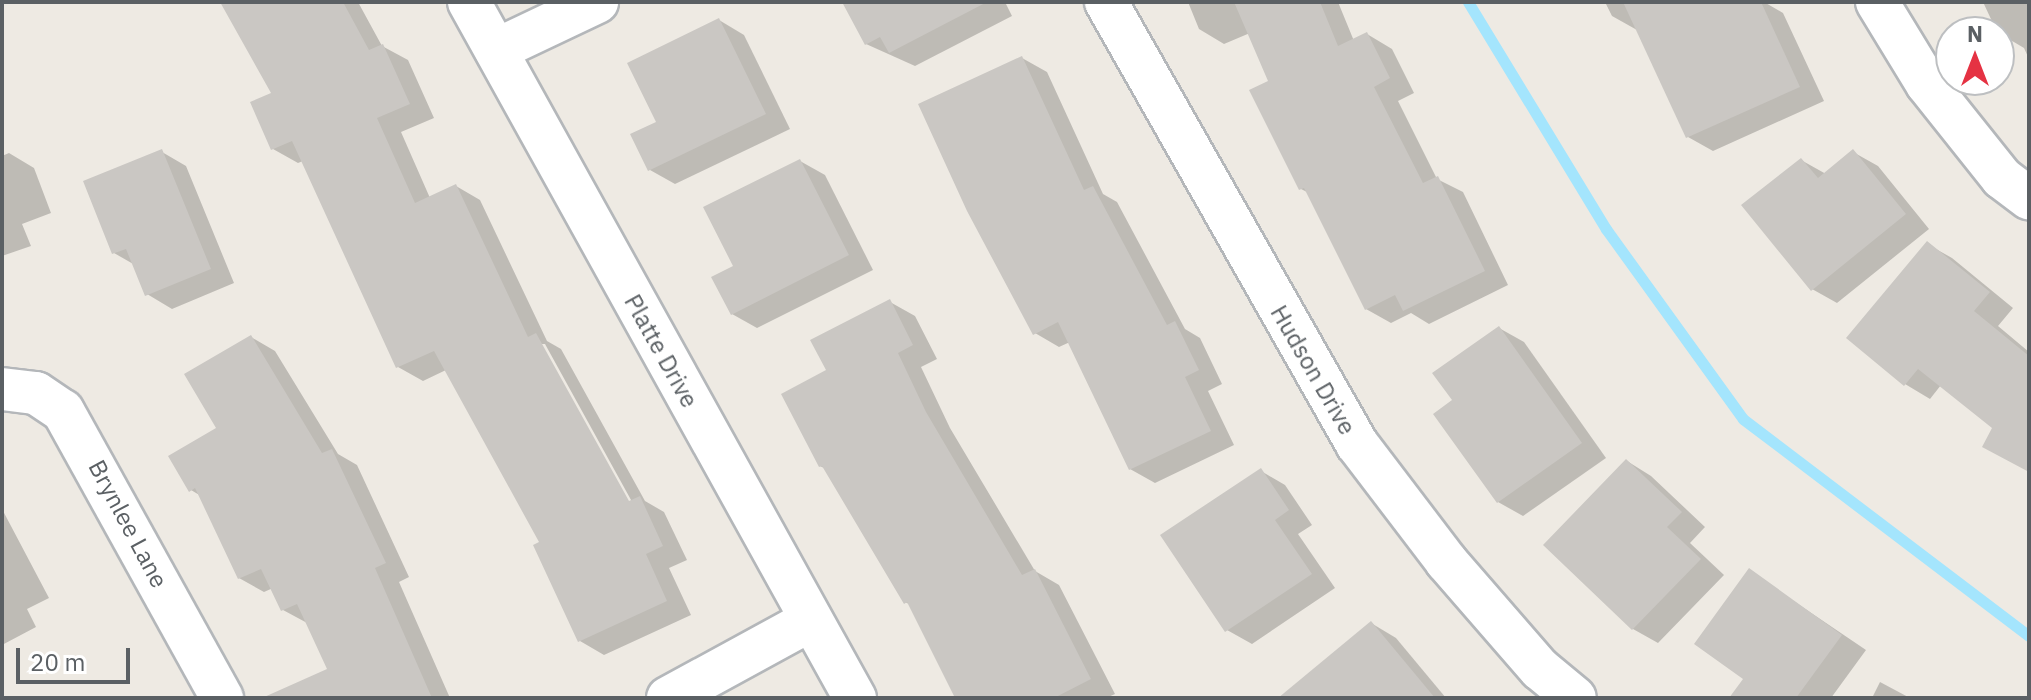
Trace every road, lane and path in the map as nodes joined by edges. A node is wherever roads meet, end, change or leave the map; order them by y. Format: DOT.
graph roads {
  1 [pos="469,2"];
  2 [pos="597,2"];
  3 [pos="1106,2"];
  4 [pos="1877,2"];
  5 [pos="496,50"];
  6 [pos="2029,198"];
  7 [pos="2,389"];
  8 [pos="809,621"];
  9 [pos="222,698"];
  10 [pos="668,698"];
  11 [pos="855,698"];
  12 [pos="1575,698"];
  1 -- 5 [label="street, Platte Drive"];
  2 -- 5 [label="street"];
  3 -- 12 [label="street, Hudson Drive"];
  4 -- 6 [label="street"];
  5 -- 8 [label="street, Platte Drive"];
  7 -- 9 [label="street, Brynlee Lane"];
  8 -- 10 [label="street"];
  8 -- 11 [label="street, Platte Drive"];
}
